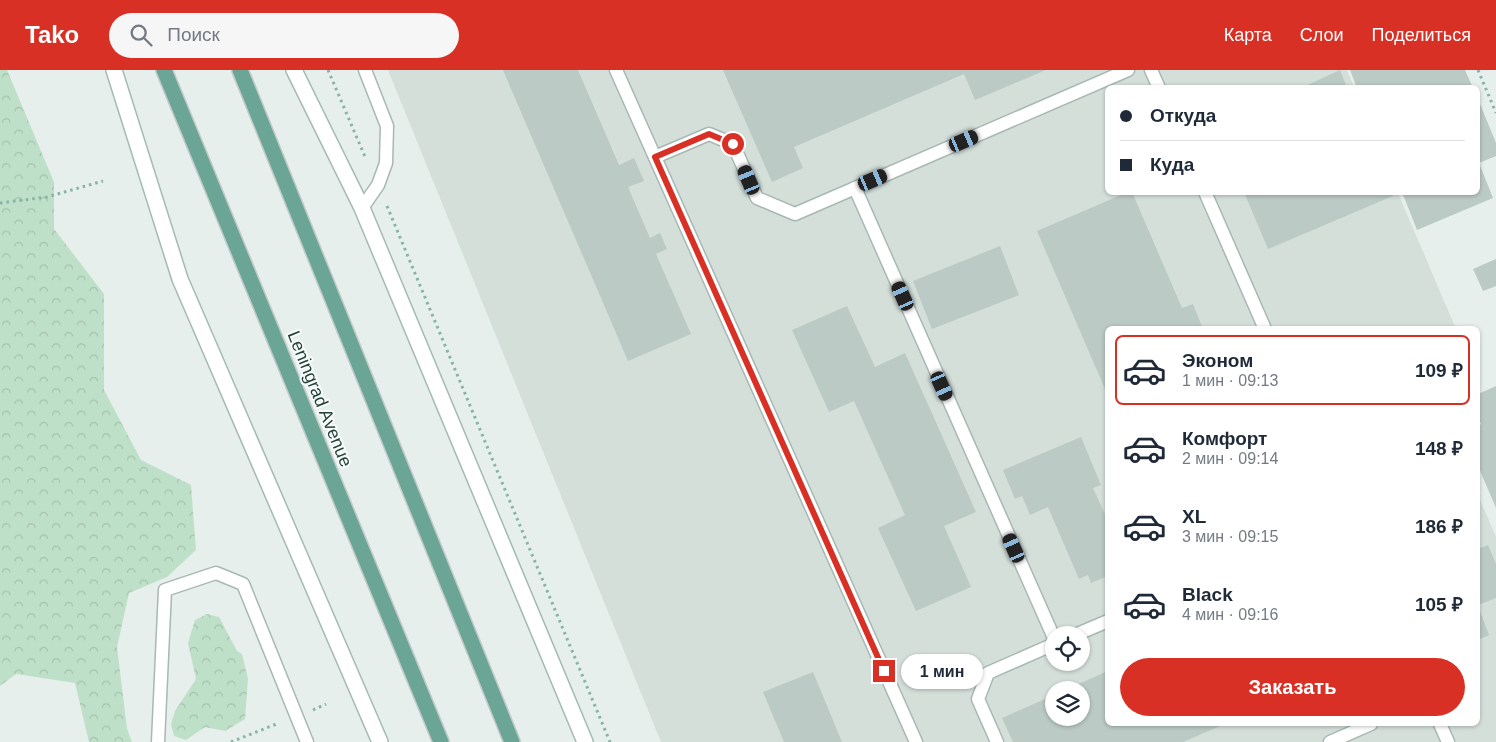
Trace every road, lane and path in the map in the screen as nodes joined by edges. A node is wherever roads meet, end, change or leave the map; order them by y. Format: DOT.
graph roads {
  1 [pos="114,70"];
  2 [pos="164,70"];
  3 [pos="240,70"];
  4 [pos="294,70"];
  5 [pos="328,70"];
  6 [pos="365,70"];
  7 [pos="616,70"];
  8 [pos="1128,70"];
  9 [pos="1151,70"];
  10 [pos="1478,70"];
  11 [pos="1158,85"];
  12 [pos="1496,113"];
  13 [pos="655,157"];
  14 [pos="103,182"];
  15 [pos="378,185"];
  16 [pos="855,188"];
  17 [pos="1206,195"];
  18 [pos="0,203"];
  19 [pos="362,208"];
  20 [pos="1263,326"];
  21 [pos="1105,622"];
  22 [pos="1049,626"];
  23 [pos="1090,629"];
  24 [pos="1045,648"];
  25 [pos="1366,726"];
  26 [pos="1441,726"];
  27 [pos="158,742"];
  28 [pos="307,742"];
  29 [pos="380,742"];
  30 [pos="441,742"];
  31 [pos="512,742"];
  32 [pos="585,742"];
  33 [pos="610,742"];
  34 [pos="916,742"];
  35 [pos="997,742"];
  36 [pos="1330,742"];
  37 [pos="1448,742"];
  1 -- 29 [label="main road"];
  2 -- 30 [label="main road, Leningrad Avenue"];
  3 -- 31 [label="main road"];
  4 -- 19 [label="main road"];
  5 -- 15 [label="path"];
  6 -- 15 [label="lane"];
  7 -- 13 [label="lane"];
  8 -- 16 [label="lane"];
  9 -- 11 [label="lane"];
  10 -- 12 [label="path"];
  13 -- 16 [label="lane"];
  13 -- 34 [label="lane"];
  14 -- 18 [label="path"];
  15 -- 19 [label="lane"];
  15 -- 33 [label="path"];
  16 -- 22 [label="lane"];
  17 -- 20 [label="lane"];
  19 -- 32 [label="main road"];
  21 -- 23 [label="lane"];
  24 -- 35 [label="lane"];
  25 -- 36 [label="lane"];
  26 -- 37 [label="lane"];
  27 -- 28 [label="lane"];
}
